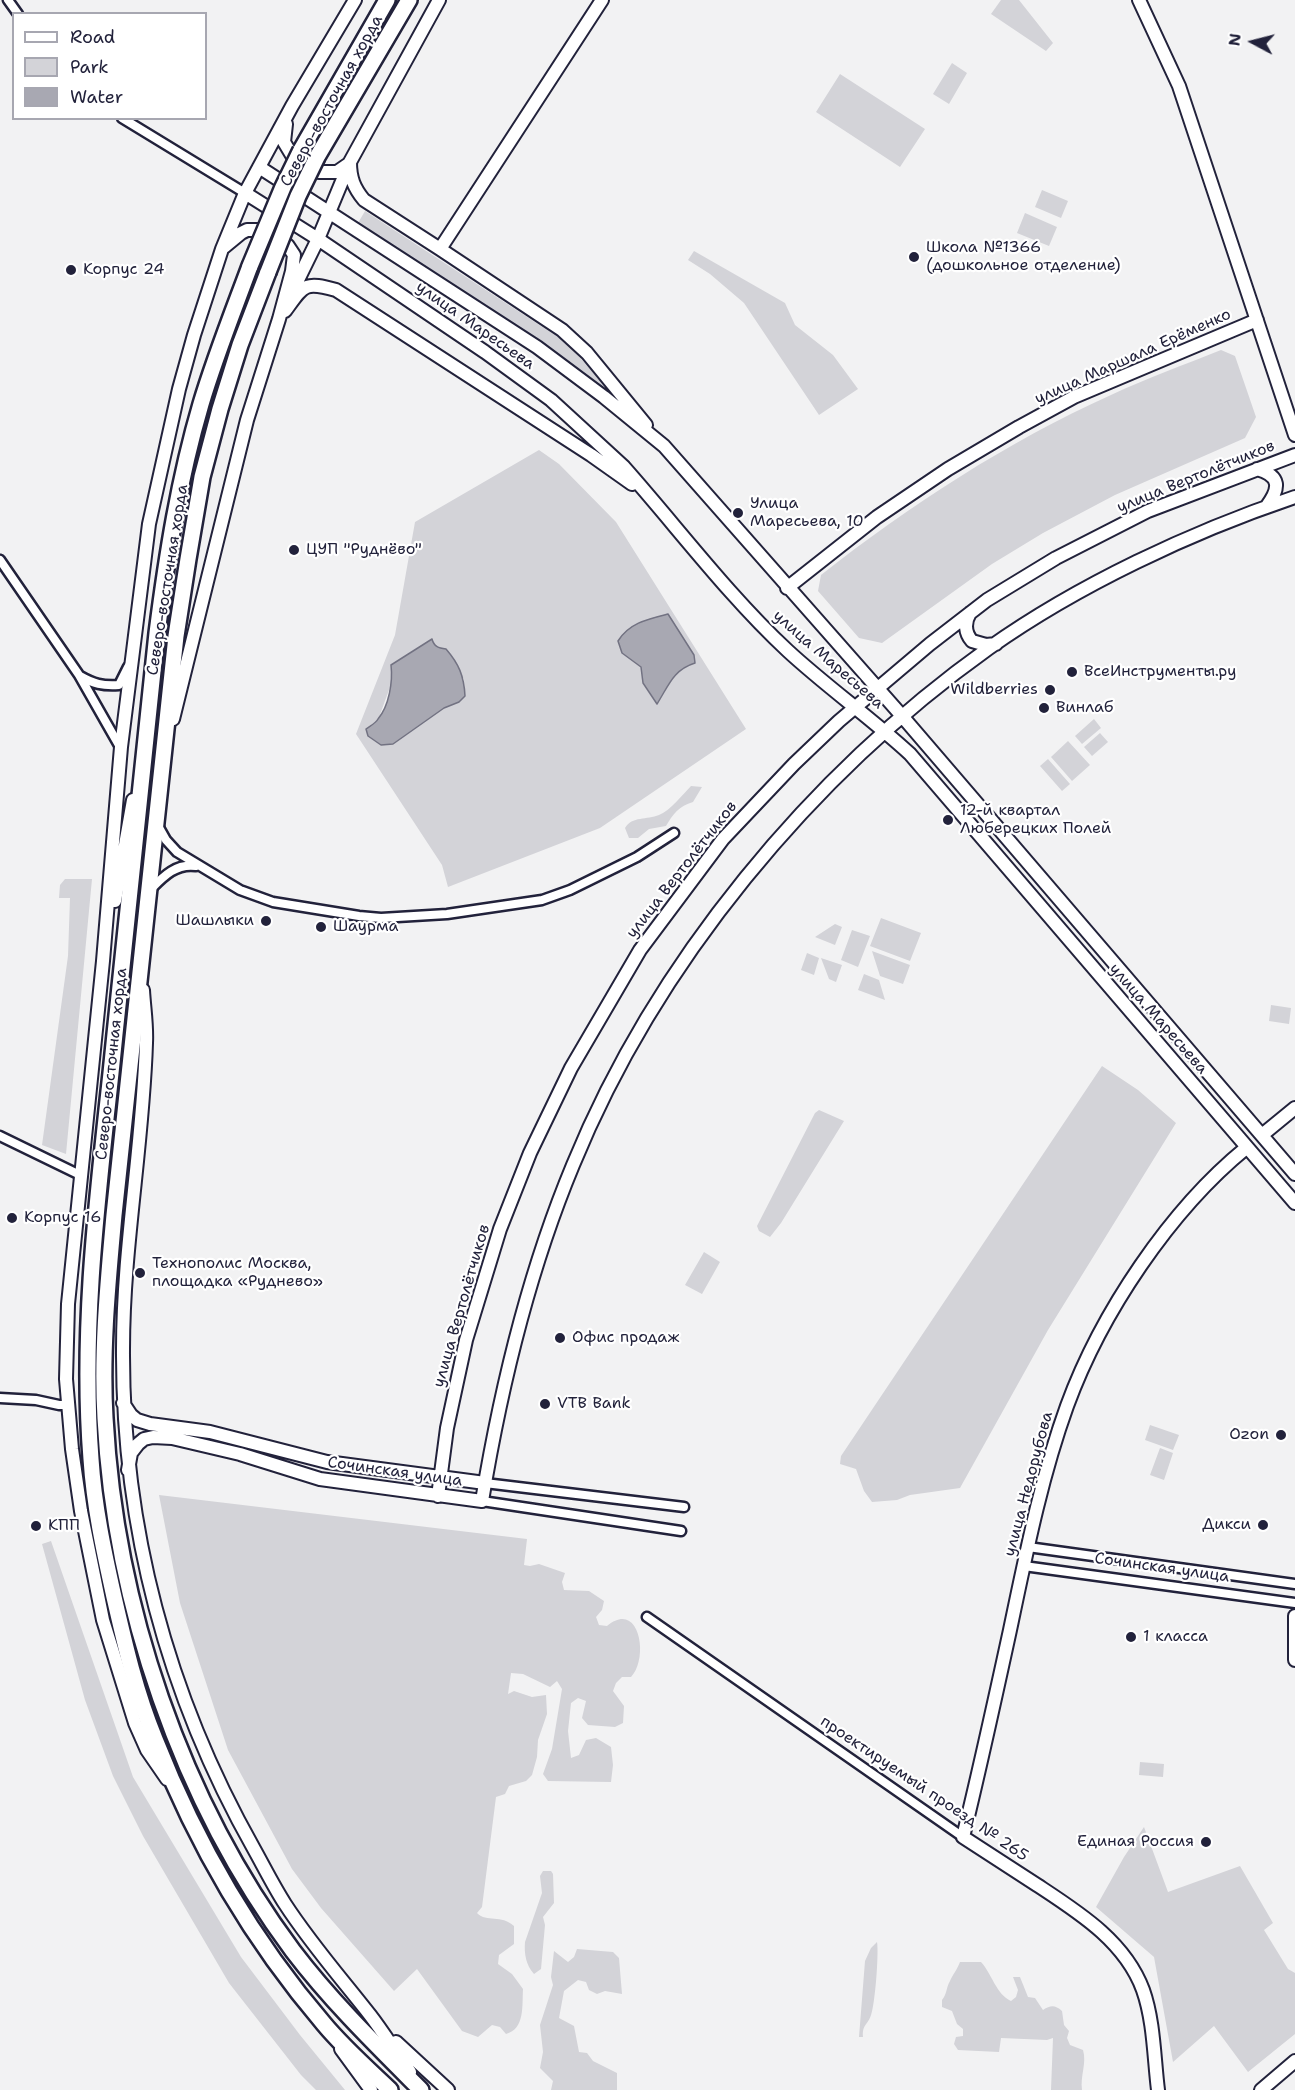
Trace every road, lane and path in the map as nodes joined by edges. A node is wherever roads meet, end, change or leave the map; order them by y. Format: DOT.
graph roads {
  1 [pos="355,0"];
  2 [pos="387,0"];
  3 [pos="409,0"];
  4 [pos="439,0"];
  5 [pos="602,0"];
  6 [pos="1139,0"];
  7 [pos="292,106"];
  8 [pos="125,120"];
  9 [pos="350,162"];
  10 [pos="259,167"];
  11 [pos="245,193"];
  12 [pos="329,212"];
  13 [pos="318,239"];
  14 [pos="222,249"];
  15 [pos="440,249"];
  16 [pos="279,319"];
  17 [pos="1257,320"];
  18 [pos="1295,435"];
  19 [pos="664,446"];
  20 [pos="1295,455"];
  21 [pos="1257,468"];
  22 [pos="650,497"];
  23 [pos="1295,497"];
  24 [pos="1267,506"];
  25 [pos="0,560"];
  26 [pos="787,588"];
  27 [pos="970,613"];
  28 [pos="996,644"];
  29 [pos="130,663"];
  30 [pos="79,675"];
  31 [pos="877,689"];
  32 [pos="856,707"];
  33 [pos="902,716"];
  34 [pos="885,731"];
  35 [pos="147,732"];
  36 [pos="121,747"];
  37 [pos="160,782"];
  38 [pos="156,822"];
  39 [pos="674,833"];
  40 [pos="199,867"];
  41 [pos="148,893"];
  42 [pos="103,961"];
  43 [pos="141,962"];
  44 [pos="1295,1108"];
  45 [pos="1262,1135"];
  46 [pos="0,1136"];
  47 [pos="1246,1148"];
  48 [pos="1295,1174"];
  49 [pos="80,1175"];
  50 [pos="1295,1203"];
  51 [pos="0,1398"];
  52 [pos="123,1403"];
  53 [pos="69,1405"];
  54 [pos="128,1470"];
  55 [pos="440,1478"];
  56 [pos="485,1483"];
  57 [pos="438,1496"];
  58 [pos="482,1501"];
  59 [pos="684,1507"];
  60 [pos="681,1531"];
  61 [pos="1028,1547"];
  62 [pos="1024,1566"];
  63 [pos="1295,1584"];
  64 [pos="1295,1603"];
  65 [pos="1295,1616"];
  66 [pos="647,1617"];
  67 [pos="1295,1660"];
  68 [pos="180,1800"];
  69 [pos="963,1838"];
  70 [pos="372,2017"];
  71 [pos="325,2025"];
  72 [pos="1295,2061"];
  73 [pos="371,2090"];
  74 [pos="390,2090"];
  75 [pos="422,2090"];
  76 [pos="448,2090"];
  77 [pos="1158,2090"];
  78 [pos="1261,2090"];
  1 -- 7 [label="street"];
  2 -- 35 [label="highway, Северо-восточная хорда, bridge"];
  3 -- 37 [label="highway, Северо-восточная хорда, bridge"];
  4 -- 9 [label="street"];
  5 -- 15 [label="street"];
  6 -- 17 [label="street, улица Маршала Ерёменко"];
  7 -- 9 [label="street"];
  7 -- 10 [label="street"];
  8 -- 11 [label="street"];
  9 -- 12 [label="street"];
  9 -- 15 [label="street"];
  10 -- 11 [label="street"];
  10 -- 12 [label="street, улица Маресьева"];
  11 -- 13 [label="street, улица Маресьева"];
  11 -- 14 [label="street"];
  12 -- 13 [label="street"];
  12 -- 19 [label="street, улица Маресьева"];
  13 -- 16 [label="street"];
  13 -- 22 [label="street, улица Маресьева"];
  14 -- 16 [label="street"];
  14 -- 29 [label="street"];
  15 -- 19 [label="street"];
  16 -- 22 [label="street"];
  16 -- 37 [label="street"];
  17 -- 18 [label="street, улица Маршала Ерёменко"];
  17 -- 26 [label="street, улица Маршала Ерёменко"];
  19 -- 26 [label="street, улица Маресьева"];
  20 -- 21 [label="street, улица Вертолётчиков"];
  21 -- 24 [label="street"];
  21 -- 27 [label="street, улица Вертолётчиков"];
  22 -- 32 [label="street, улица Маресьева"];
  23 -- 24 [label="street"];
  24 -- 28 [label="street"];
  25 -- 30 [label="street"];
  26 -- 31 [label="street, улица Маресьева"];
  27 -- 28 [label="street"];
  27 -- 31 [label="street, улица Вертолётчиков"];
  28 -- 33 [label="street"];
  29 -- 30 [label="street"];
  29 -- 36 [label="street"];
  30 -- 36 [label="street"];
  31 -- 32 [label="street, улица Вертолётчиков"];
  31 -- 33 [label="street, улица Маресьева"];
  32 -- 34 [label="street, улица Маресьева"];
  32 -- 55 [label="street, улица Вертолётчиков"];
  33 -- 34 [label="street"];
  33 -- 45 [label="street, улица Маресьева"];
  34 -- 47 [label="street, улица Маресьева"];
  34 -- 56 [label="street"];
  35 -- 42 [label="street"];
  35 -- 68 [label="highway, Северо-восточная хорда"];
  36 -- 42 [label="street"];
  37 -- 38 [label="highway, Северо-восточная хорда"];
  38 -- 40 [label="street"];
  38 -- 41 [label="highway, Северо-восточная хорда"];
  39 -- 40 [label="street"];
  40 -- 41 [label="street"];
  41 -- 43 [label="highway, Северо-восточная хорда"];
  42 -- 49 [label="street"];
  43 -- 52 [label="street"];
  43 -- 75 [label="highway, Северо-восточная хорда"];
  44 -- 45 [label="street, улица Недорубова"];
  45 -- 47 [label="street, улица Недорубова"];
  45 -- 48 [label="street, улица Маресьева"];
  46 -- 49 [label="street"];
  47 -- 50 [label="street, улица Маресьева"];
  47 -- 61 [label="street, улица Недорубова"];
  49 -- 53 [label="street"];
  51 -- 53 [label="street"];
  52 -- 54 [label="street"];
  52 -- 55 [label="street, Сочинская улица"];
  53 -- 68 [label="street"];
  54 -- 57 [label="street, Сочинская улица"];
  54 -- 70 [label="street"];
  55 -- 56 [label="street, Сочинская улица"];
  55 -- 57 [label="street, улица Вертолётчиков"];
  56 -- 58 [label="street"];
  56 -- 59 [label="street, Сочинская улица"];
  57 -- 58 [label="street, Сочинская улица"];
  58 -- 60 [label="street, Сочинская улица"];
  61 -- 62 [label="street, улица Недорубова"];
  61 -- 63 [label="street, Сочинская улица"];
  62 -- 64 [label="street, Сочинская улица"];
  62 -- 69 [label="street, улица Недорубова"];
  65 -- 67 [label="street"];
  66 -- 69 [label="street, проектируемый проезд № 265"];
  68 -- 71 [label="highway, Северо-восточная хорда"];
  69 -- 77 [label="street, проектируемый проезд № 265"];
  70 -- 75 [label="street"];
  70 -- 76 [label="street"];
  71 -- 73 [label="street"];
  71 -- 74 [label="highway, Северо-восточная хорда"];
  72 -- 78 [label="street"];
}
